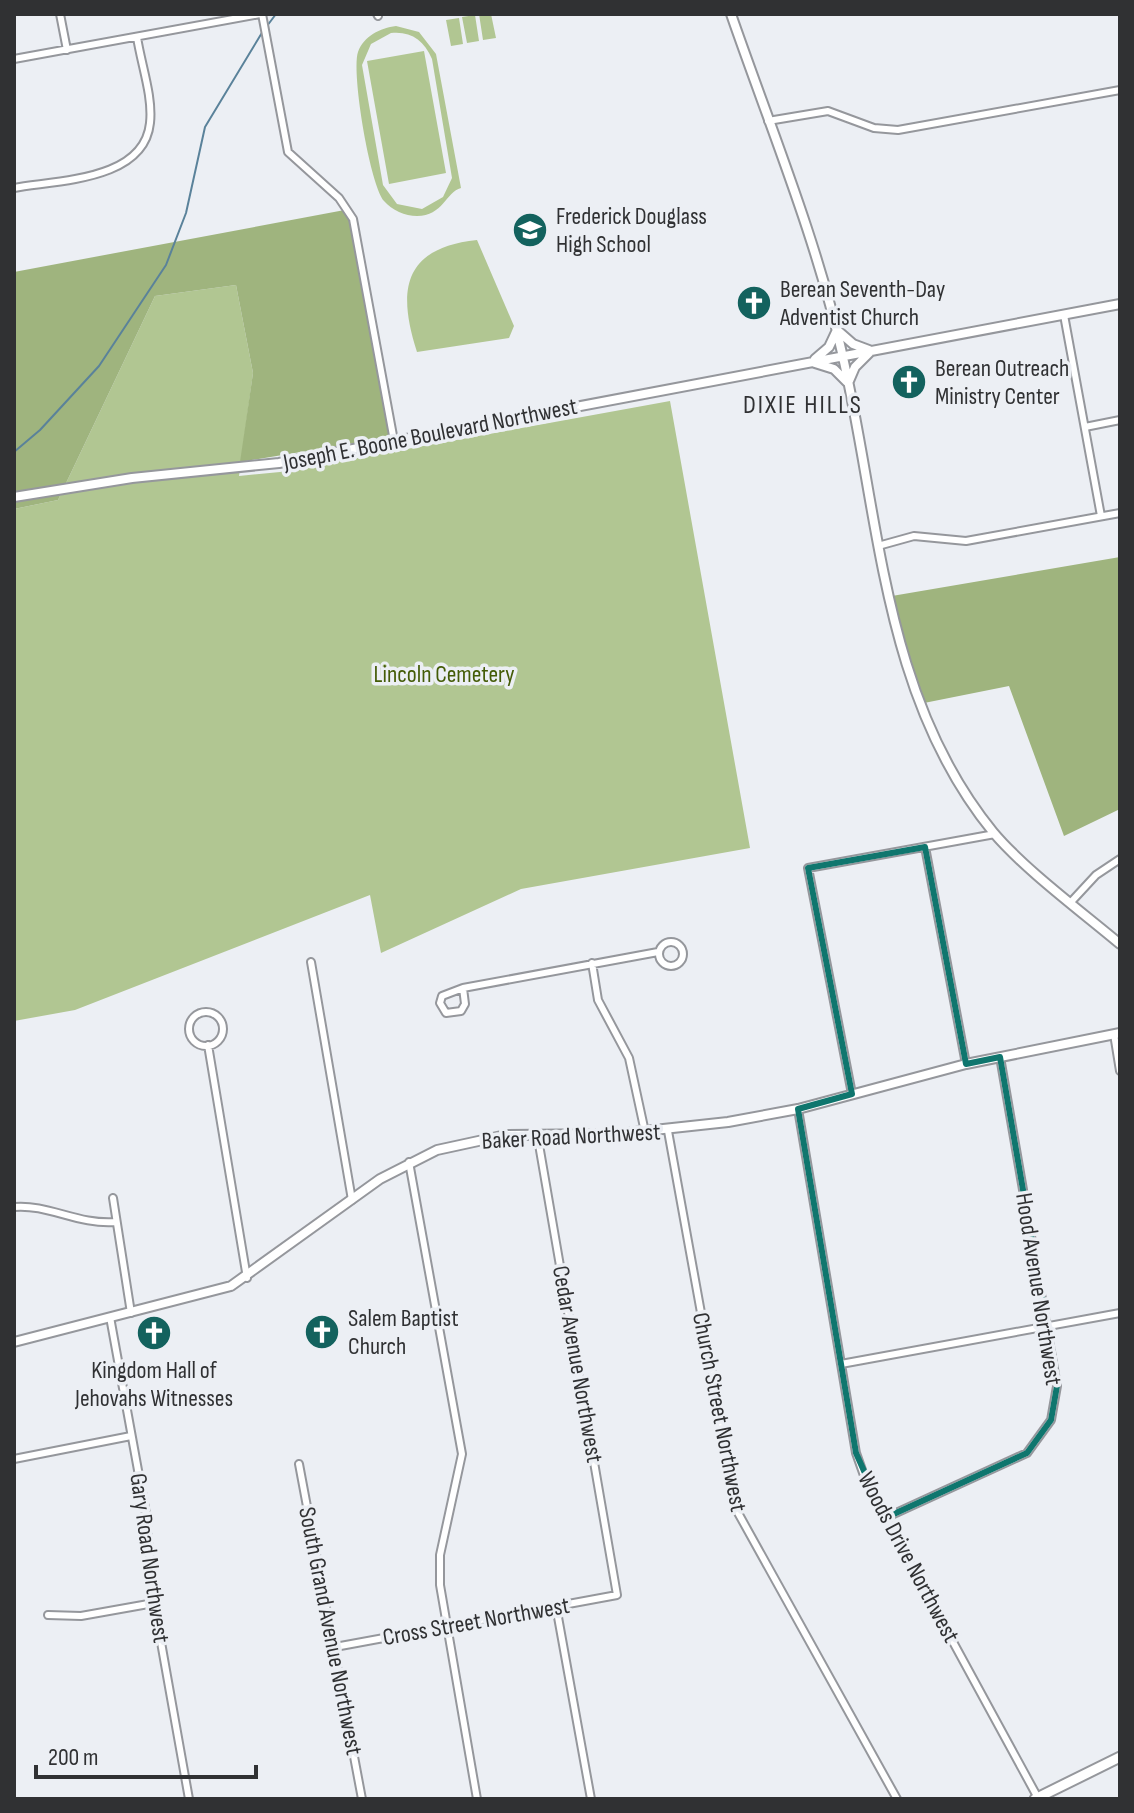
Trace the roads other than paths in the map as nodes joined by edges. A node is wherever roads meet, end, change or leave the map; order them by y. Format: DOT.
graph roads {
  1 [pos="60,14"];
  2 [pos="261,14"];
  3 [pos="731,14"];
  4 [pos="137,37"];
  5 [pos="67,50"];
  6 [pos="14,59"];
  7 [pos="1120,90"];
  8 [pos="768,121"];
  9 [pos="14,188"];
  10 [pos="1120,304"];
  11 [pos="1064,315"];
  12 [pos="837,330"];
  13 [pos="872,350"];
  14 [pos="843,356"];
  15 [pos="810,362"];
  16 [pos="848,384"];
  17 [pos="1120,420"];
  18 [pos="1085,427"];
  19 [pos="394,441"];
  20 [pos="14,497"];
  21 [pos="1120,513"];
  22 [pos="1101,516"];
  23 [pos="878,546"];
  24 [pos="995,834"];
  25 [pos="925,847"];
  26 [pos="1120,859"];
  27 [pos="1071,902"];
  28 [pos="1120,944"];
  29 [pos="658,952"];
  30 [pos="311,962"];
  31 [pos="592,963"];
  32 [pos="463,988"];
  33 [pos="1117,1033"];
  34 [pos="208,1045"];
  35 [pos="1000,1057"];
  36 [pos="966,1064"];
  37 [pos="1120,1071"];
  38 [pos="852,1094"];
  39 [pos="798,1109"];
  40 [pos="668,1131"];
  41 [pos="645,1132"];
  42 [pos="537,1133"];
  43 [pos="409,1162"];
  44 [pos="113,1198"];
  45 [pos="352,1200"];
  46 [pos="14,1207"];
  47 [pos="116,1222"];
  48 [pos="247,1278"];
  49 [pos="131,1313"];
  50 [pos="1120,1313"];
  51 [pos="110,1317"];
  52 [pos="1047,1326"];
  53 [pos="14,1342"];
  54 [pos="841,1364"];
  55 [pos="131,1436"];
  56 [pos="14,1459"];
  57 [pos="299,1464"];
  58 [pos="885,1518"];
  59 [pos="617,1595"];
  60 [pos="154,1603"];
  61 [pos="556,1606"];
  62 [pos="48,1615"];
  63 [pos="445,1627"];
  64 [pos="335,1647"];
  65 [pos="1120,1757"];
  66 [pos="189,1799"];
  67 [pos="362,1799"];
  68 [pos="477,1799"];
  69 [pos="591,1799"];
  70 [pos="897,1799"];
  71 [pos="1037,1799"];
  1 -- 5 [label="street"];
  2 -- 4 [label="street"];
  2 -- 19 [label="street"];
  3 -- 8 [label="main road"];
  4 -- 5 [label="street"];
  4 -- 9 [label="street"];
  5 -- 6 [label="street"];
  7 -- 8 [label="street"];
  8 -- 12 [label="main road"];
  10 -- 11 [label="main road, Joseph E. Boone Boulevard Northwest"];
  11 -- 13 [label="main road, Joseph E. Boone Boulevard Northwest"];
  11 -- 18 [label="street"];
  12 -- 13 [label="main road"];
  12 -- 14 [label="main road"];
  12 -- 15 [label="main road"];
  13 -- 14 [label="main road, Joseph E. Boone Boulevard Northwest"];
  13 -- 16 [label="main road"];
  14 -- 15 [label="main road, Joseph E. Boone Boulevard Northwest"];
  14 -- 16 [label="main road"];
  15 -- 16 [label="main road"];
  15 -- 19 [label="main road, Joseph E. Boone Boulevard Northwest"];
  16 -- 23 [label="main road"];
  17 -- 18 [label="street"];
  18 -- 22 [label="street"];
  19 -- 20 [label="main road, Joseph E. Boone Boulevard Northwest"];
  21 -- 22 [label="street"];
  22 -- 23 [label="street"];
  23 -- 24 [label="main road"];
  24 -- 25 [label="street"];
  24 -- 27 [label="main road"];
  25 -- 36 [label="street"];
  25 -- 38 [label="street"];
  26 -- 27 [label="street"];
  27 -- 28 [label="main road"];
  29 -- 29 [label="street"];
  29 -- 31 [label="street"];
  30 -- 45 [label="street"];
  31 -- 32 [label="street"];
  31 -- 41 [label="street"];
  32 -- 32 [label="street"];
  33 -- 35 [label="main road, Baker Road Northwest"];
  33 -- 37 [label="street"];
  34 -- 34 [label="street"];
  34 -- 48 [label="street"];
  35 -- 36 [label="main road, Baker Road Northwest"];
  35 -- 52 [label="street, Hood Avenue Northwest"];
  36 -- 38 [label="main road, Baker Road Northwest"];
  38 -- 39 [label="main road, Baker Road Northwest"];
  39 -- 40 [label="main road, Baker Road Northwest"];
  39 -- 54 [label="street, Woods Drive Northwest"];
  40 -- 41 [label="main road, Baker Road Northwest"];
  40 -- 70 [label="street, Church Street Northwest"];
  41 -- 42 [label="main road, Baker Road Northwest"];
  42 -- 43 [label="main road, Baker Road Northwest"];
  42 -- 59 [label="street, Cedar Avenue Northwest"];
  43 -- 45 [label="main road, Baker Road Northwest"];
  43 -- 63 [label="street"];
  44 -- 47 [label="street"];
  45 -- 48 [label="main road, Baker Road Northwest"];
  46 -- 47 [label="street"];
  47 -- 49 [label="street"];
  48 -- 49 [label="main road, Baker Road Northwest"];
  49 -- 51 [label="main road, Baker Road Northwest"];
  50 -- 52 [label="street"];
  51 -- 53 [label="main road, Baker Road Northwest"];
  51 -- 55 [label="street, Gary Road Northwest"];
  52 -- 54 [label="street"];
  52 -- 58 [label="street, Hood Avenue Northwest"];
  54 -- 58 [label="street, Woods Drive Northwest"];
  55 -- 56 [label="street"];
  55 -- 60 [label="street, Gary Road Northwest"];
  57 -- 64 [label="street, South Grand Avenue Northwest"];
  58 -- 71 [label="street, Woods Drive Northwest"];
  59 -- 61 [label="street, Cross Street Northwest"];
  60 -- 62 [label="street"];
  60 -- 66 [label="street, Gary Road Northwest"];
  61 -- 63 [label="street, Cross Street Northwest"];
  61 -- 69 [label="street"];
  63 -- 64 [label="street, Cross Street Northwest"];
  63 -- 68 [label="street"];
  64 -- 67 [label="street, South Grand Avenue Northwest"];
  65 -- 71 [label="main road"];
}
